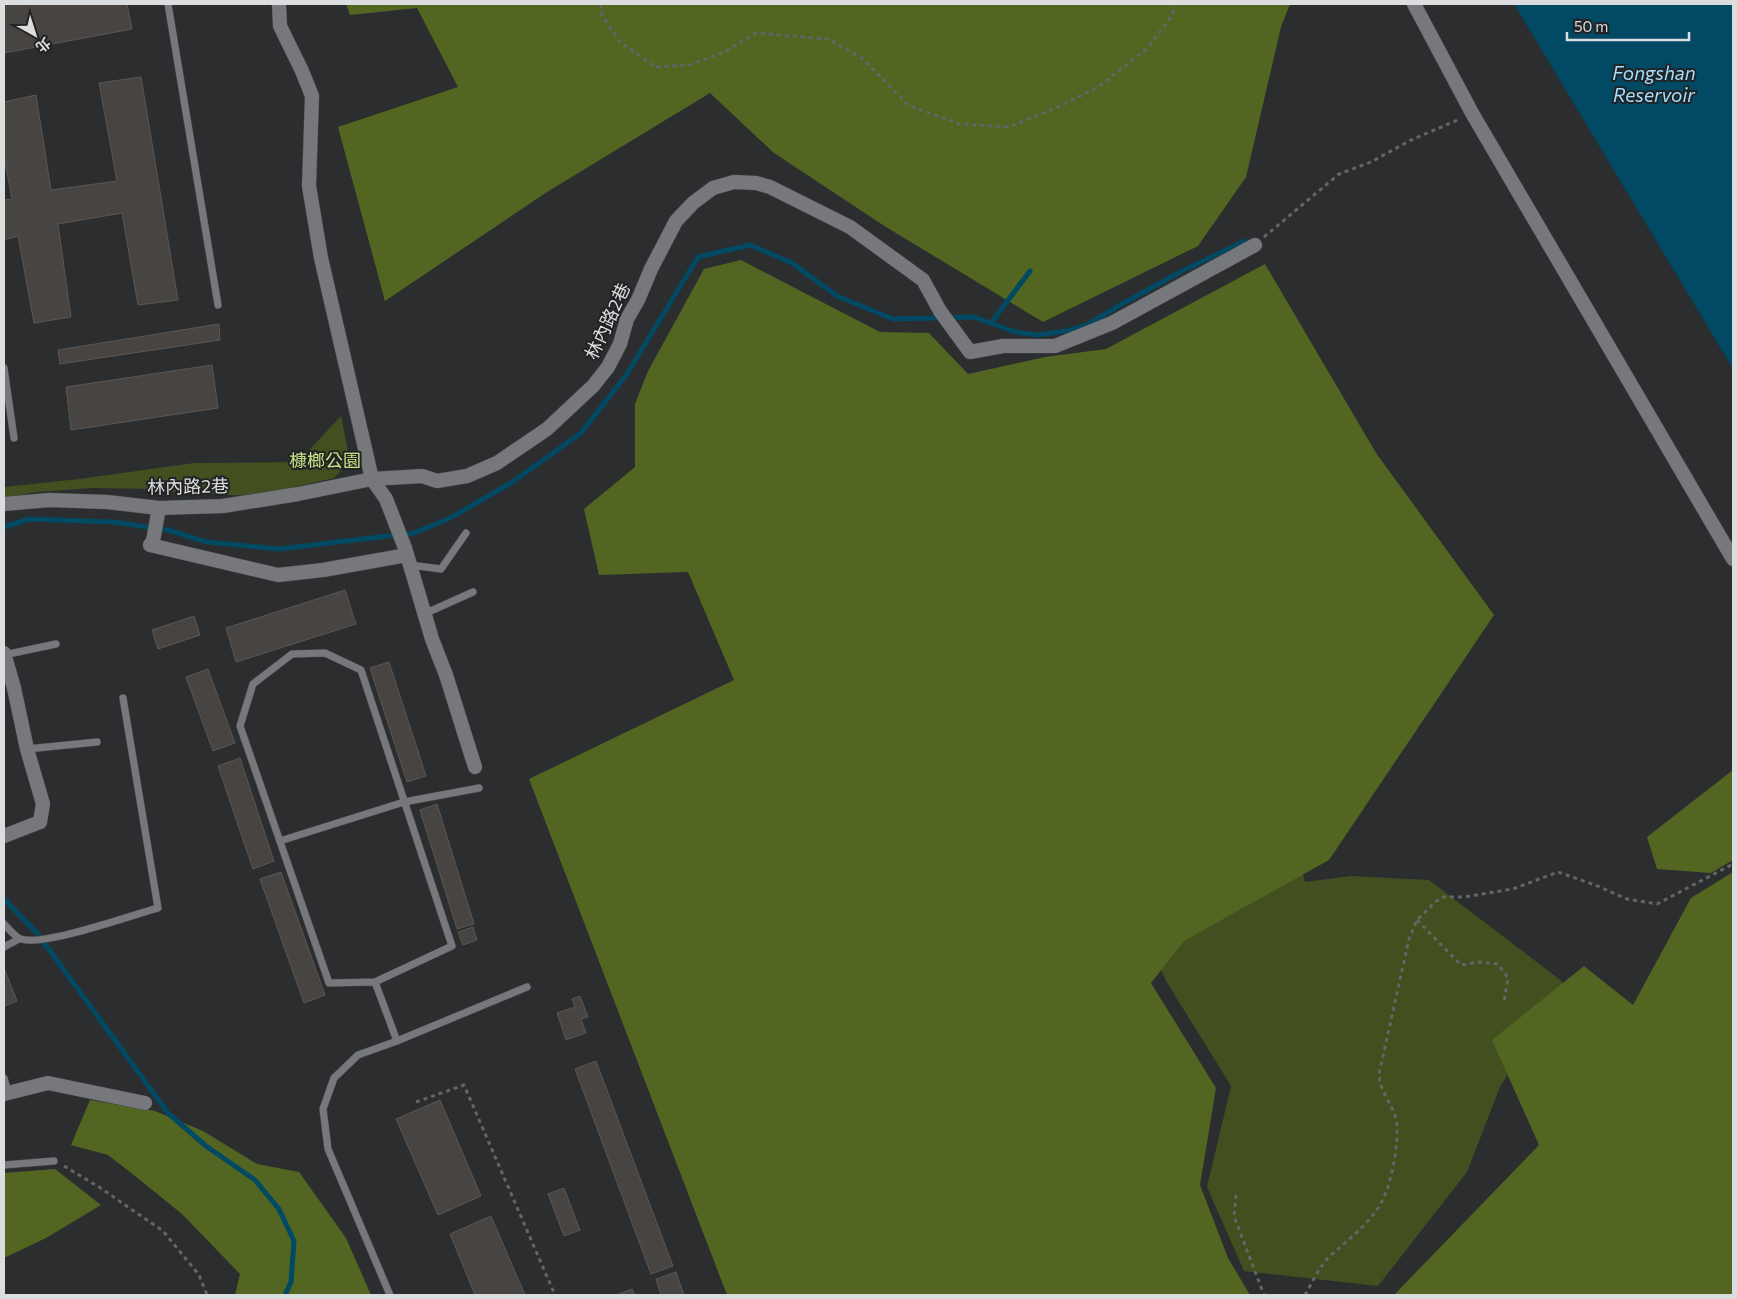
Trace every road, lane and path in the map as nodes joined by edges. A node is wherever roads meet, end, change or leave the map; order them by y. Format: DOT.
graph roads {
  1 [pos="168,4"];
  2 [pos="279,4"];
  3 [pos="601,4"];
  4 [pos="1173,4"];
  5 [pos="1414,4"];
  6 [pos="1472,113"];
  7 [pos="1255,246"];
  8 [pos="218,305"];
  9 [pos="4,368"];
  10 [pos="14,438"];
  11 [pos="372,479"];
  12 [pos="4,504"];
  13 [pos="158,508"];
  14 [pos="466,533"];
  15 [pos="407,556"];
  16 [pos="1733,559"];
  17 [pos="473,592"];
  18 [pos="424,614"];
  19 [pos="56,644"];
  20 [pos="4,654"];
  21 [pos="123,698"];
  22 [pos="97,742"];
  23 [pos="27,749"];
  24 [pos="475,767"];
  25 [pos="479,788"];
  26 [pos="404,802"];
  27 [pos="4,836"];
  28 [pos="280,841"];
  29 [pos="1733,864"];
  30 [pos="1417,920"];
  31 [pos="4,924"];
  32 [pos="19,939"];
  33 [pos="4,947"];
  34 [pos="375,982"];
  35 [pos="527,987"];
  36 [pos="1504,1002"];
  37 [pos="397,1041"];
  38 [pos="4,1078"];
  39 [pos="6,1093"];
  40 [pos="416,1102"];
  41 [pos="145,1104"];
  42 [pos="54,1161"];
  43 [pos="4,1165"];
  44 [pos="1236,1195"];
  45 [pos="207,1295"];
  46 [pos="390,1295"];
  47 [pos="555,1295"];
  48 [pos="1264,1295"];
  49 [pos="1305,1295"];
  1 -- 8 [label="lane"];
  2 -- 11 [label="street"];
  3 -- 4 [label="path"];
  5 -- 6 [label="street"];
  6 -- 7 [label="path"];
  6 -- 16 [label="street"];
  7 -- 11 [label="street, 林內路2巷"];
  9 -- 10 [label="lane"];
  11 -- 13 [label="street, 林內路2巷"];
  11 -- 15 [label="street"];
  12 -- 13 [label="street, 林內路2巷"];
  13 -- 15 [label="street"];
  14 -- 15 [label="lane"];
  15 -- 18 [label="street"];
  17 -- 18 [label="lane"];
  18 -- 24 [label="street"];
  19 -- 20 [label="lane"];
  20 -- 23 [label="street"];
  21 -- 32 [label="lane"];
  22 -- 23 [label="lane"];
  23 -- 27 [label="street"];
  25 -- 26 [label="lane"];
  26 -- 28 [label="lane"];
  26 -- 28 [label="lane"];
  26 -- 34 [label="lane"];
  28 -- 34 [label="lane"];
  29 -- 30 [label="path"];
  30 -- 36 [label="path"];
  30 -- 49 [label="path"];
  31 -- 32 [label="lane"];
  32 -- 33 [label="lane"];
  34 -- 37 [label="lane"];
  35 -- 37 [label="lane"];
  37 -- 46 [label="lane"];
  38 -- 39 [label="lane"];
  39 -- 41 [label="street"];
  40 -- 47 [label="path"];
  42 -- 43 [label="lane"];
  42 -- 45 [label="path"];
  44 -- 48 [label="path"];
}
